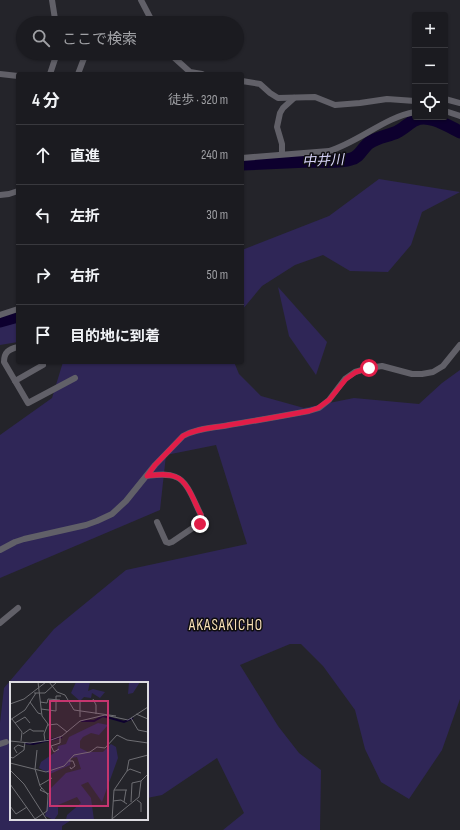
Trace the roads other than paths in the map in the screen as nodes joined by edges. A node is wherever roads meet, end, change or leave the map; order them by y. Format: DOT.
graph roads {
  1 [pos="52,0"];
  2 [pos="141,0"];
  3 [pos="55,16"];
  4 [pos="149,16"];
  5 [pos="55,60"];
  6 [pos="83,60"];
  7 [pos="177,60"];
  8 [pos="51,72"];
  9 [pos="79,72"];
  10 [pos="190,72"];
  11 [pos="0,74"];
  12 [pos="16,76"];
  13 [pos="244,81"];
  14 [pos="294,98"];
  15 [pos="448,100"];
  16 [pos="412,102"];
  17 [pos="460,103"];
  18 [pos="448,112"];
  19 [pos="412,113"];
  20 [pos="460,116"];
  21 [pos="282,154"];
  22 [pos="244,158"];
  23 [pos="16,192"];
  24 [pos="0,195"];
  25 [pos="16,310"];
  26 [pos="0,315"];
  27 [pos="460,344"];
  28 [pos="16,348"];
  29 [pos="43,365"];
  30 [pos="75,378"];
  31 [pos="15,381"];
  32 [pos="147,476"];
  33 [pos="157,522"];
  34 [pos="0,550"];
  35 [pos="18,608"];
  36 [pos="0,623"];
  1 -- 3 [label="street"];
  2 -- 4 [label="street"];
  5 -- 8 [label="street"];
  6 -- 9 [label="street"];
  7 -- 10 [label="street"];
  11 -- 12 [label="street"];
  13 -- 14 [label="street"];
  14 -- 16 [label="street"];
  14 -- 21 [label="street"];
  15 -- 17 [label="street"];
  18 -- 20 [label="street"];
  19 -- 21 [label="street"];
  21 -- 22 [label="street"];
  23 -- 24 [label="street"];
  25 -- 26 [label="street"];
  27 -- 32 [label="street"];
  28 -- 31 [label="street"];
  29 -- 31 [label="street"];
  30 -- 31 [label="street"];
  32 -- 33 [label="street"];
  32 -- 34 [label="street"];
  35 -- 36 [label="street"];
}
